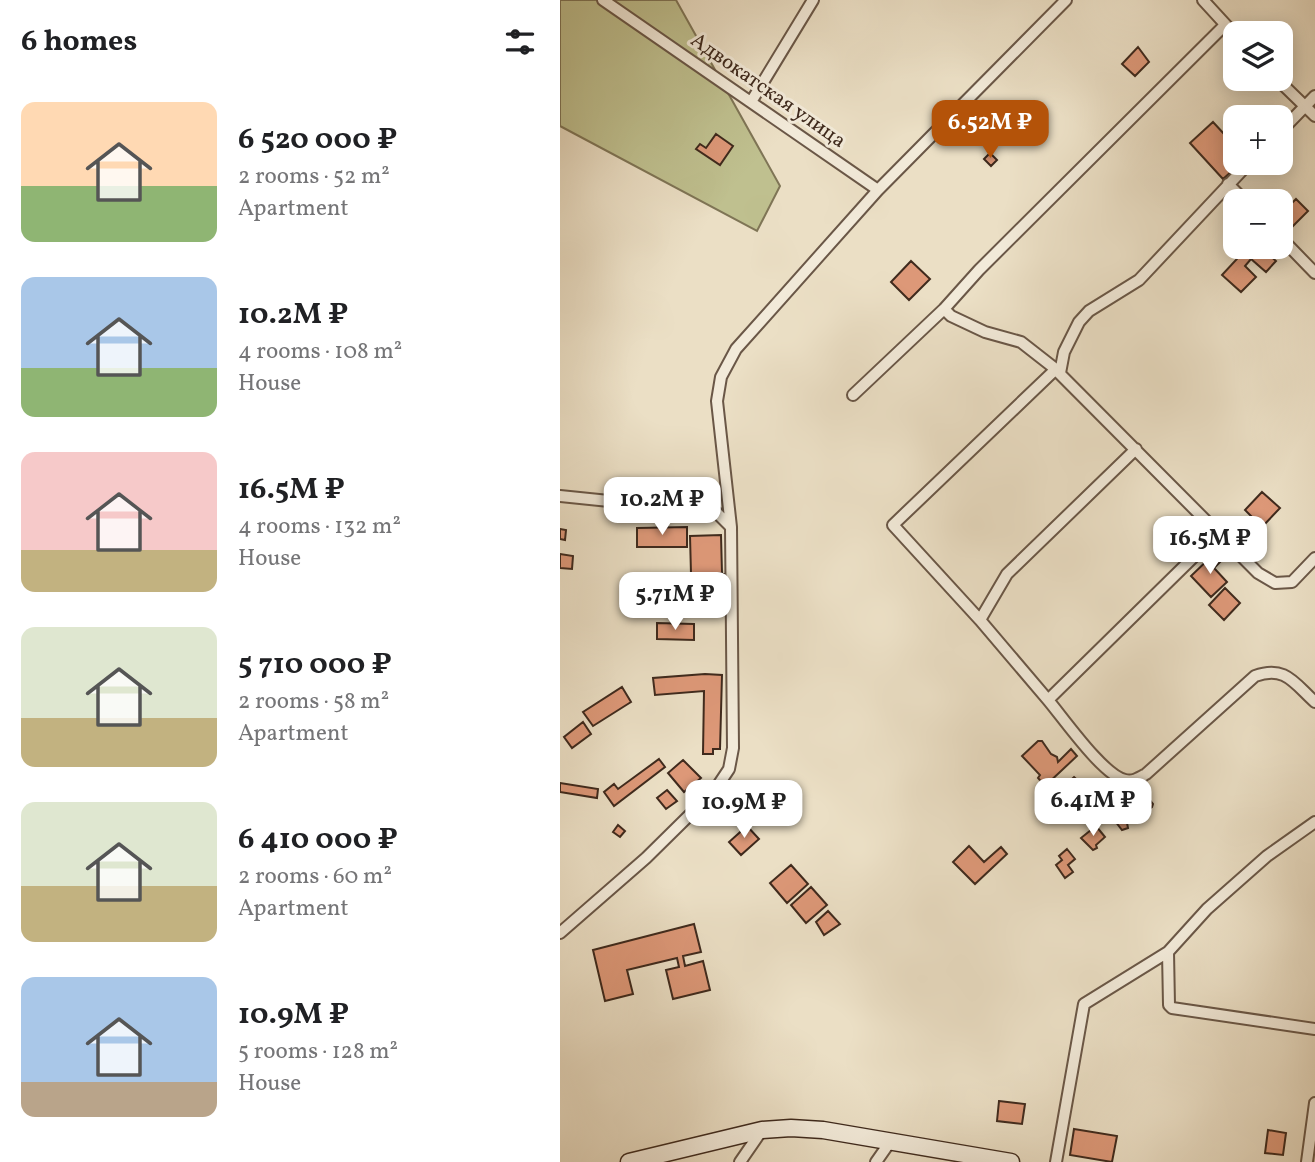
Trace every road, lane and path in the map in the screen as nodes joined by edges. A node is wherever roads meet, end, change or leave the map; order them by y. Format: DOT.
graph roads {
  1 [pos="603,0"];
  2 [pos="813,0"];
  3 [pos="1066,0"];
  4 [pos="1203,0"];
  5 [pos="1223,23"];
  6 [pos="1223,27"];
  7 [pos="1289,91"];
  8 [pos="1315,96"];
  9 [pos="751,102"];
  10 [pos="1305,107"];
  11 [pos="1315,117"];
  12 [pos="1293,119"];
  13 [pos="1237,175"];
  14 [pos="1228,184"];
  15 [pos="1233,189"];
  16 [pos="878,190"];
  17 [pos="1293,250"];
  18 [pos="1315,273"];
  19 [pos="944,309"];
  20 [pos="1058,371"];
  21 [pos="853,395"];
  22 [pos="1136,449"];
  23 [pos="560,496"];
  24 [pos="731,527"];
  25 [pos="1218,533"];
  26 [pos="1315,558"];
  27 [pos="980,620"];
  28 [pos="1048,700"];
  29 [pos="1315,702"];
  30 [pos="1315,822"];
  31 [pos="560,933"];
  32 [pos="1168,952"];
  33 [pos="1315,1029"];
  34 [pos="1315,1103"];
  35 [pos="762,1130"];
  36 [pos="890,1142"];
  37 [pos="932,1156"];
  38 [pos="629,1162"];
  39 [pos="740,1162"];
  40 [pos="876,1162"];
  41 [pos="1011,1162"];
  42 [pos="1056,1162"];
  43 [pos="1307,1162"];
  1 -- 9 [label="street, Адвокатская улица"];
  2 -- 9 [label="street"];
  3 -- 16 [label="street"];
  4 -- 5 [label="street"];
  6 -- 19 [label="street"];
  7 -- 10 [label="street"];
  8 -- 10 [label="street"];
  9 -- 16 [label="street, Адвокатская улица"];
  10 -- 11 [label="street"];
  10 -- 12 [label="street"];
  13 -- 14 [label="street"];
  14 -- 15 [label="street"];
  14 -- 20 [label="street"];
  16 -- 24 [label="street"];
  17 -- 18 [label="street"];
  19 -- 20 [label="street"];
  19 -- 21 [label="street"];
  20 -- 22 [label="street"];
  20 -- 27 [label="street"];
  22 -- 25 [label="street"];
  22 -- 27 [label="street"];
  23 -- 24 [label="street"];
  24 -- 31 [label="street"];
  25 -- 26 [label="street"];
  25 -- 28 [label="street"];
  27 -- 28 [label="street"];
  28 -- 29 [label="street"];
  30 -- 32 [label="street"];
  32 -- 33 [label="street"];
  32 -- 42 [label="street"];
  34 -- 43 [label="street"];
  35 -- 36 [label="main road"];
  35 -- 38 [label="main road"];
  35 -- 39 [label="street"];
  36 -- 37 [label="main road"];
  36 -- 40 [label="street"];
  37 -- 41 [label="main road"];
}
